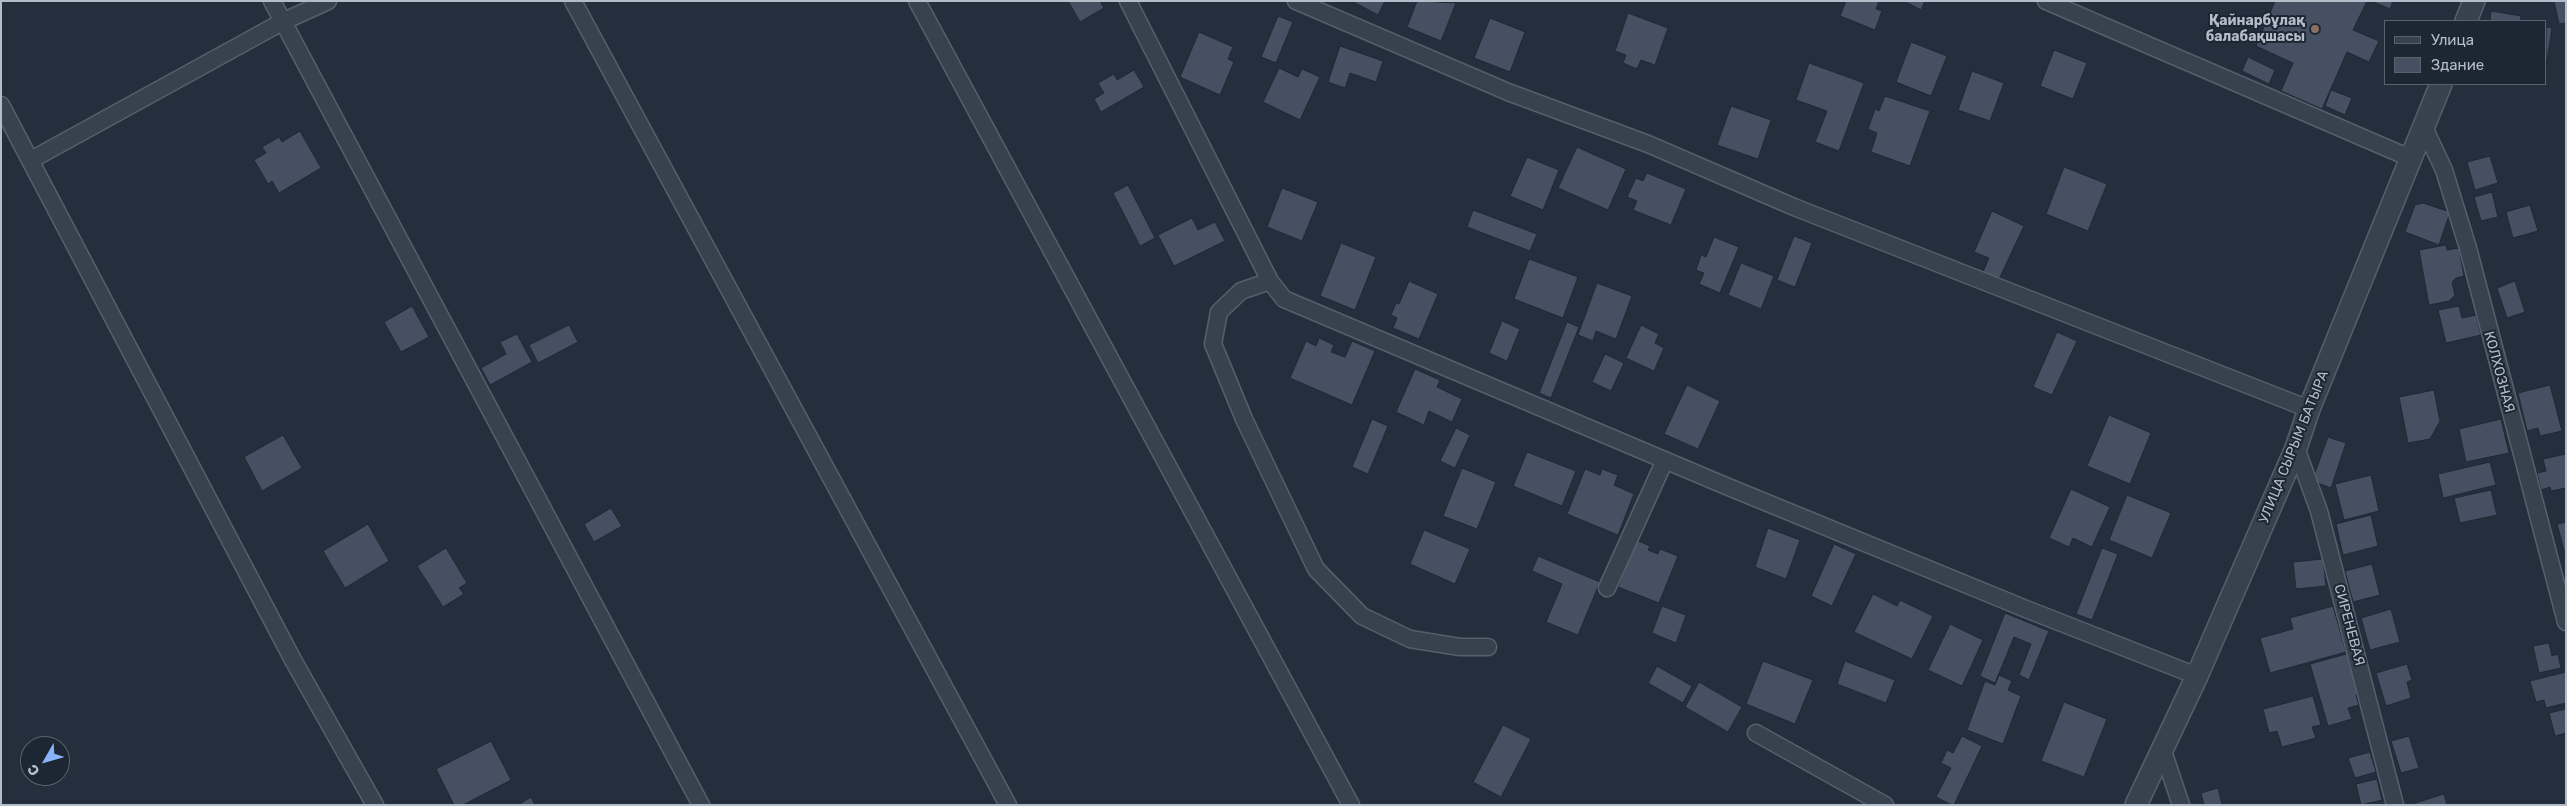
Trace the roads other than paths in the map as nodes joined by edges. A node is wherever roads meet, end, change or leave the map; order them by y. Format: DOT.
graph roads {
  1 [pos="272,1"];
  2 [pos="328,1"];
  3 [pos="573,1"];
  4 [pos="917,1"];
  5 [pos="1128,1"];
  6 [pos="1296,1"];
  7 [pos="2046,1"];
  8 [pos="2474,1"];
  9 [pos="2466,20"];
  10 [pos="282,22"];
  11 [pos="2441,85"];
  12 [pos="1,105"];
  13 [pos="2424,125"];
  14 [pos="2410,158"];
  15 [pos="31,160"];
  16 [pos="1270,281"];
  17 [pos="2309,409"];
  18 [pos="2296,448"];
  19 [pos="1665,460"];
  20 [pos="1607,588"];
  21 [pos="2566,622"];
  22 [pos="1488,646"];
  23 [pos="2198,676"];
  24 [pos="1756,733"];
  25 [pos="2163,751"];
  26 [pos="375,805"];
  27 [pos="702,805"];
  28 [pos="1008,805"];
  29 [pos="1351,805"];
  30 [pos="1885,805"];
  31 [pos="2136,805"];
  32 [pos="2181,805"];
  33 [pos="2395,805"];
  1 -- 10 [label="street"];
  2 -- 10 [label="street"];
  3 -- 28 [label="street"];
  4 -- 29 [label="street"];
  5 -- 16 [label="street"];
  6 -- 17 [label="street"];
  7 -- 14 [label="street"];
  8 -- 9 [label="street"];
  10 -- 15 [label="street"];
  10 -- 27 [label="street"];
  11 -- 13 [label="street, УЛИЦА СЫРЫМ БАТЫРА"];
  12 -- 15 [label="street"];
  13 -- 14 [label="street, УЛИЦА СЫРЫМ БАТЫРА"];
  13 -- 21 [label="street, КОЛХОЗНАЯ"];
  14 -- 17 [label="street, УЛИЦА СЫРЫМ БАТЫРА"];
  15 -- 26 [label="street"];
  16 -- 19 [label="street"];
  16 -- 22 [label="street"];
  17 -- 18 [label="street, УЛИЦА СЫРЫМ БАТЫРА"];
  18 -- 23 [label="street, УЛИЦА СЫРЫМ БАТЫРА"];
  18 -- 33 [label="street, СИРЕНЕВАЯ"];
  19 -- 20 [label="street"];
  19 -- 23 [label="street"];
  23 -- 25 [label="street, УЛИЦА СЫРЫМ БАТЫРА"];
  24 -- 30 [label="street"];
  25 -- 31 [label="street, УЛИЦА СЫРЫМ БАТЫРА"];
  25 -- 32 [label="street"];
}
